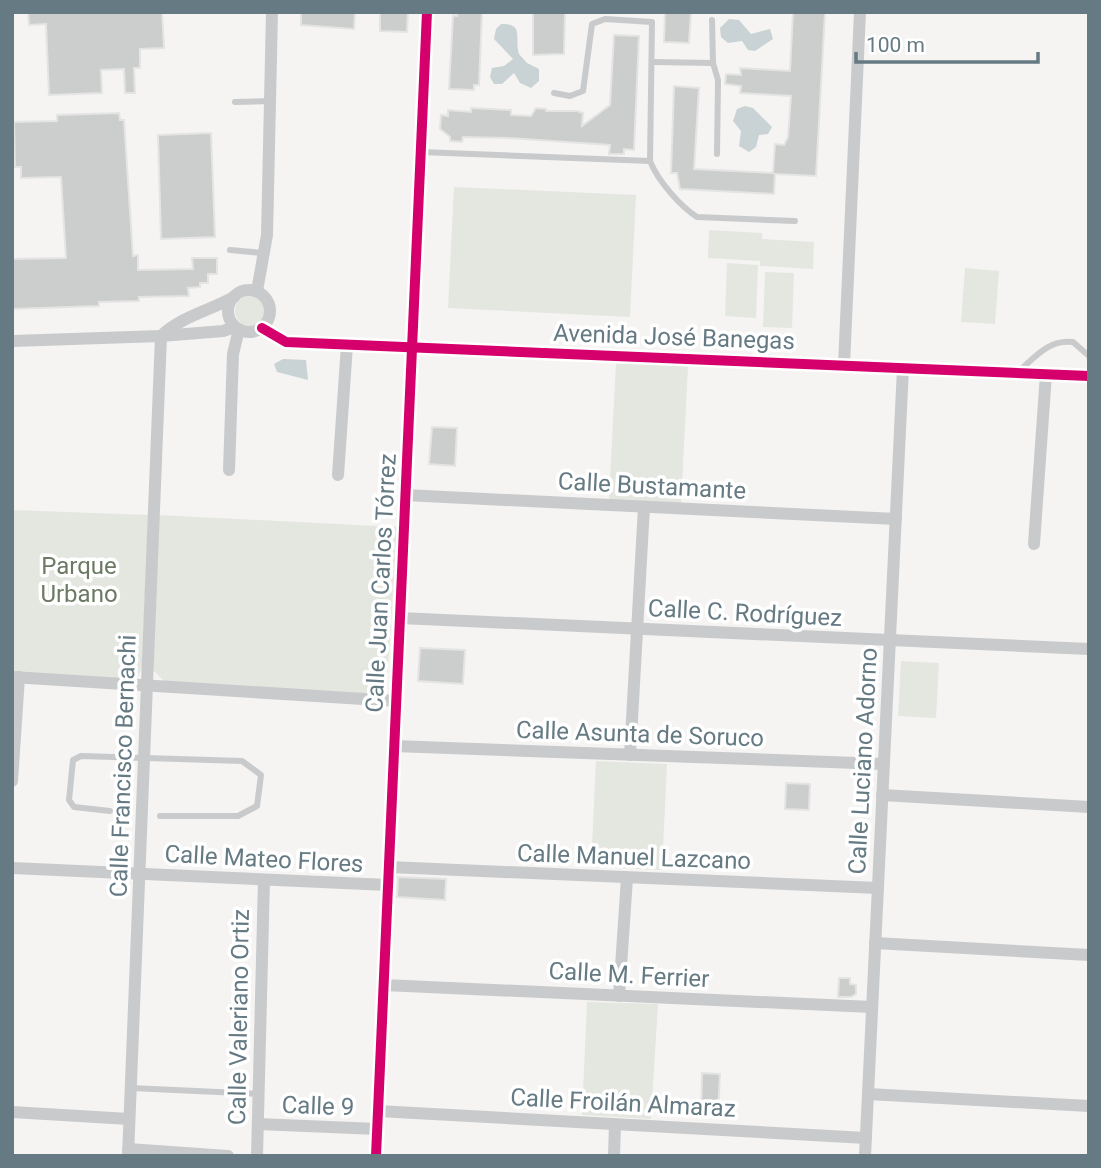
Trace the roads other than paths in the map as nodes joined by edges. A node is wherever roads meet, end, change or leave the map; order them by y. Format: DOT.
graph roads {
  1 [pos="272,12"];
  2 [pos="427,12"];
  3 [pos="860,12"];
  4 [pos="712,20"];
  5 [pos="653,62"];
  6 [pos="713,63"];
  7 [pos="554,93"];
  8 [pos="270,101"];
  9 [pos="235,102"];
  10 [pos="421,152"];
  11 [pos="717,154"];
  12 [pos="650,161"];
  13 [pos="795,221"];
  14 [pos="230,250"];
  15 [pos="265,253"];
  16 [pos="257,291"];
  17 [pos="235,296"];
  18 [pos="237,328"];
  19 [pos="262,328"];
  20 [pos="161,336"];
  21 [pos="12,341"];
  22 [pos="347,345"];
  23 [pos="413,348"];
  24 [pos="1089,356"];
  25 [pos="844,365"];
  26 [pos="903,368"];
  27 [pos="1017,373"];
  28 [pos="1046,374"];
  29 [pos="1089,376"];
  30 [pos="229,470"];
  31 [pos="338,475"];
  32 [pos="405,495"];
  33 [pos="644,507"];
  34 [pos="896,519"];
  35 [pos="1034,544"];
  36 [pos="400,618"];
  37 [pos="637,629"];
  38 [pos="890,641"];
  39 [pos="1089,649"];
  40 [pos="16,677"];
  41 [pos="147,685"];
  42 [pos="396,701"];
  43 [pos="394,746"];
  44 [pos="630,755"];
  45 [pos="144,758"];
  46 [pos="884,764"];
  47 [pos="12,781"];
  48 [pos="882,795"];
  49 [pos="1089,807"];
  50 [pos="110,811"];
  51 [pos="160,816"];
  52 [pos="389,867"];
  53 [pos="12,868"];
  54 [pos="139,874"];
  55 [pos="627,878"];
  56 [pos="264,880"];
  57 [pos="388,886"];
  58 [pos="878,888"];
  59 [pos="875,943"];
  60 [pos="1089,955"];
  61 [pos="384,985"];
  62 [pos="619,996"];
  63 [pos="872,1007"];
  64 [pos="130,1088"];
  65 [pos="259,1094"];
  66 [pos="868,1094"];
  67 [pos="1089,1105"];
  68 [pos="378,1111"];
  69 [pos="12,1112"];
  70 [pos="129,1119"];
  71 [pos="258,1124"];
  72 [pos="615,1124"];
  73 [pos="377,1129"];
  74 [pos="866,1138"];
  75 [pos="128,1152"];
  76 [pos="228,1156"];
  77 [pos="257,1156"];
  78 [pos="376,1156"];
  79 [pos="614,1156"];
  80 [pos="865,1156"];
  1 -- 8 [label="street"];
  2 -- 10 [label="street, Calle Juan Carlos Tórrez"];
  3 -- 25 [label="street"];
  4 -- 6 [label="lane"];
  5 -- 6 [label="lane"];
  5 -- 7 [label="lane"];
  5 -- 12 [label="lane"];
  6 -- 11 [label="lane"];
  8 -- 9 [label="lane"];
  8 -- 15 [label="street"];
  10 -- 12 [label="lane"];
  10 -- 23 [label="street, Calle Juan Carlos Tórrez"];
  12 -- 13 [label="lane"];
  14 -- 15 [label="lane"];
  15 -- 16 [label="street"];
  16 -- 17 [label="street"];
  16 -- 19 [label="street"];
  17 -- 18 [label="street"];
  17 -- 20 [label="street"];
  18 -- 19 [label="street"];
  18 -- 20 [label="street"];
  18 -- 30 [label="street"];
  19 -- 22 [label="street, Avenida José Banegas"];
  20 -- 21 [label="street"];
  20 -- 41 [label="street, Calle Francisco Bernachi"];
  22 -- 23 [label="street, Avenida José Banegas"];
  22 -- 31 [label="street"];
  23 -- 25 [label="street, Avenida José Banegas"];
  23 -- 32 [label="street, Calle Juan Carlos Tórrez"];
  24 -- 27 [label="lane"];
  25 -- 26 [label="street, Avenida José Banegas"];
  26 -- 27 [label="street, Avenida José Banegas"];
  26 -- 34 [label="street, Calle Luciano Adorno"];
  27 -- 28 [label="street, Avenida José Banegas"];
  28 -- 29 [label="street, Avenida José Banegas"];
  28 -- 35 [label="street"];
  32 -- 33 [label="street, Calle Bustamante"];
  32 -- 36 [label="street, Calle Juan Carlos Tórrez"];
  33 -- 34 [label="street, Calle Bustamante"];
  33 -- 37 [label="street"];
  34 -- 38 [label="street, Calle Luciano Adorno"];
  36 -- 37 [label="street, Calle C. Rodríguez"];
  36 -- 42 [label="street, Calle Juan Carlos Tórrez"];
  37 -- 38 [label="street, Calle C. Rodríguez"];
  37 -- 44 [label="street"];
  38 -- 39 [label="street, Calle C. Rodríguez"];
  38 -- 46 [label="street, Calle Luciano Adorno"];
  40 -- 41 [label="street"];
  40 -- 47 [label="street"];
  41 -- 42 [label="street"];
  41 -- 45 [label="street, Calle Francisco Bernachi"];
  42 -- 43 [label="street, Calle Juan Carlos Tórrez"];
  43 -- 44 [label="street, Calle Asunta de Soruco"];
  43 -- 52 [label="street, Calle Juan Carlos Tórrez"];
  44 -- 46 [label="street, Calle Asunta de Soruco"];
  45 -- 50 [label="lane"];
  45 -- 51 [label="lane"];
  45 -- 54 [label="street, Calle Francisco Bernachi"];
  46 -- 48 [label="street, Calle Luciano Adorno"];
  48 -- 49 [label="street"];
  48 -- 58 [label="street, Calle Luciano Adorno"];
  52 -- 55 [label="street, Calle Manuel Lazcano"];
  52 -- 57 [label="street, Calle Juan Carlos Tórrez"];
  53 -- 54 [label="street, Calle Mateo Flores"];
  54 -- 56 [label="street, Calle Mateo Flores"];
  54 -- 64 [label="street, Calle Francisco Bernachi"];
  55 -- 58 [label="street, Calle Manuel Lazcano"];
  55 -- 62 [label="street"];
  56 -- 57 [label="street, Calle Mateo Flores"];
  56 -- 65 [label="street, Calle Valeriano Ortiz"];
  57 -- 61 [label="street, Calle Juan Carlos Tórrez"];
  58 -- 59 [label="street, Calle Luciano Adorno"];
  59 -- 60 [label="street"];
  59 -- 63 [label="street, Calle Luciano Adorno"];
  61 -- 62 [label="street, Calle M. Ferrier"];
  61 -- 68 [label="street, Calle Juan Carlos Tórrez"];
  62 -- 63 [label="street, Calle M. Ferrier"];
  63 -- 66 [label="street, Calle Luciano Adorno"];
  64 -- 65 [label="lane"];
  64 -- 70 [label="street, Calle Francisco Bernachi"];
  65 -- 71 [label="street, Calle Valeriano Ortiz"];
  66 -- 67 [label="street"];
  66 -- 74 [label="street, Calle Luciano Adorno"];
  68 -- 72 [label="street, Calle Froilán Almaraz"];
  68 -- 73 [label="street, Calle Juan Carlos Tórrez"];
  69 -- 70 [label="street"];
  70 -- 75 [label="street, Calle Francisco Bernachi"];
  71 -- 73 [label="street, Calle 9"];
  71 -- 77 [label="street, Calle Valeriano Ortiz"];
  72 -- 74 [label="street, Calle Froilán Almaraz"];
  72 -- 79 [label="street"];
  73 -- 78 [label="street, Calle Juan Carlos Tórrez"];
  74 -- 80 [label="street, Calle Luciano Adorno"];
  75 -- 76 [label="street"];
}
